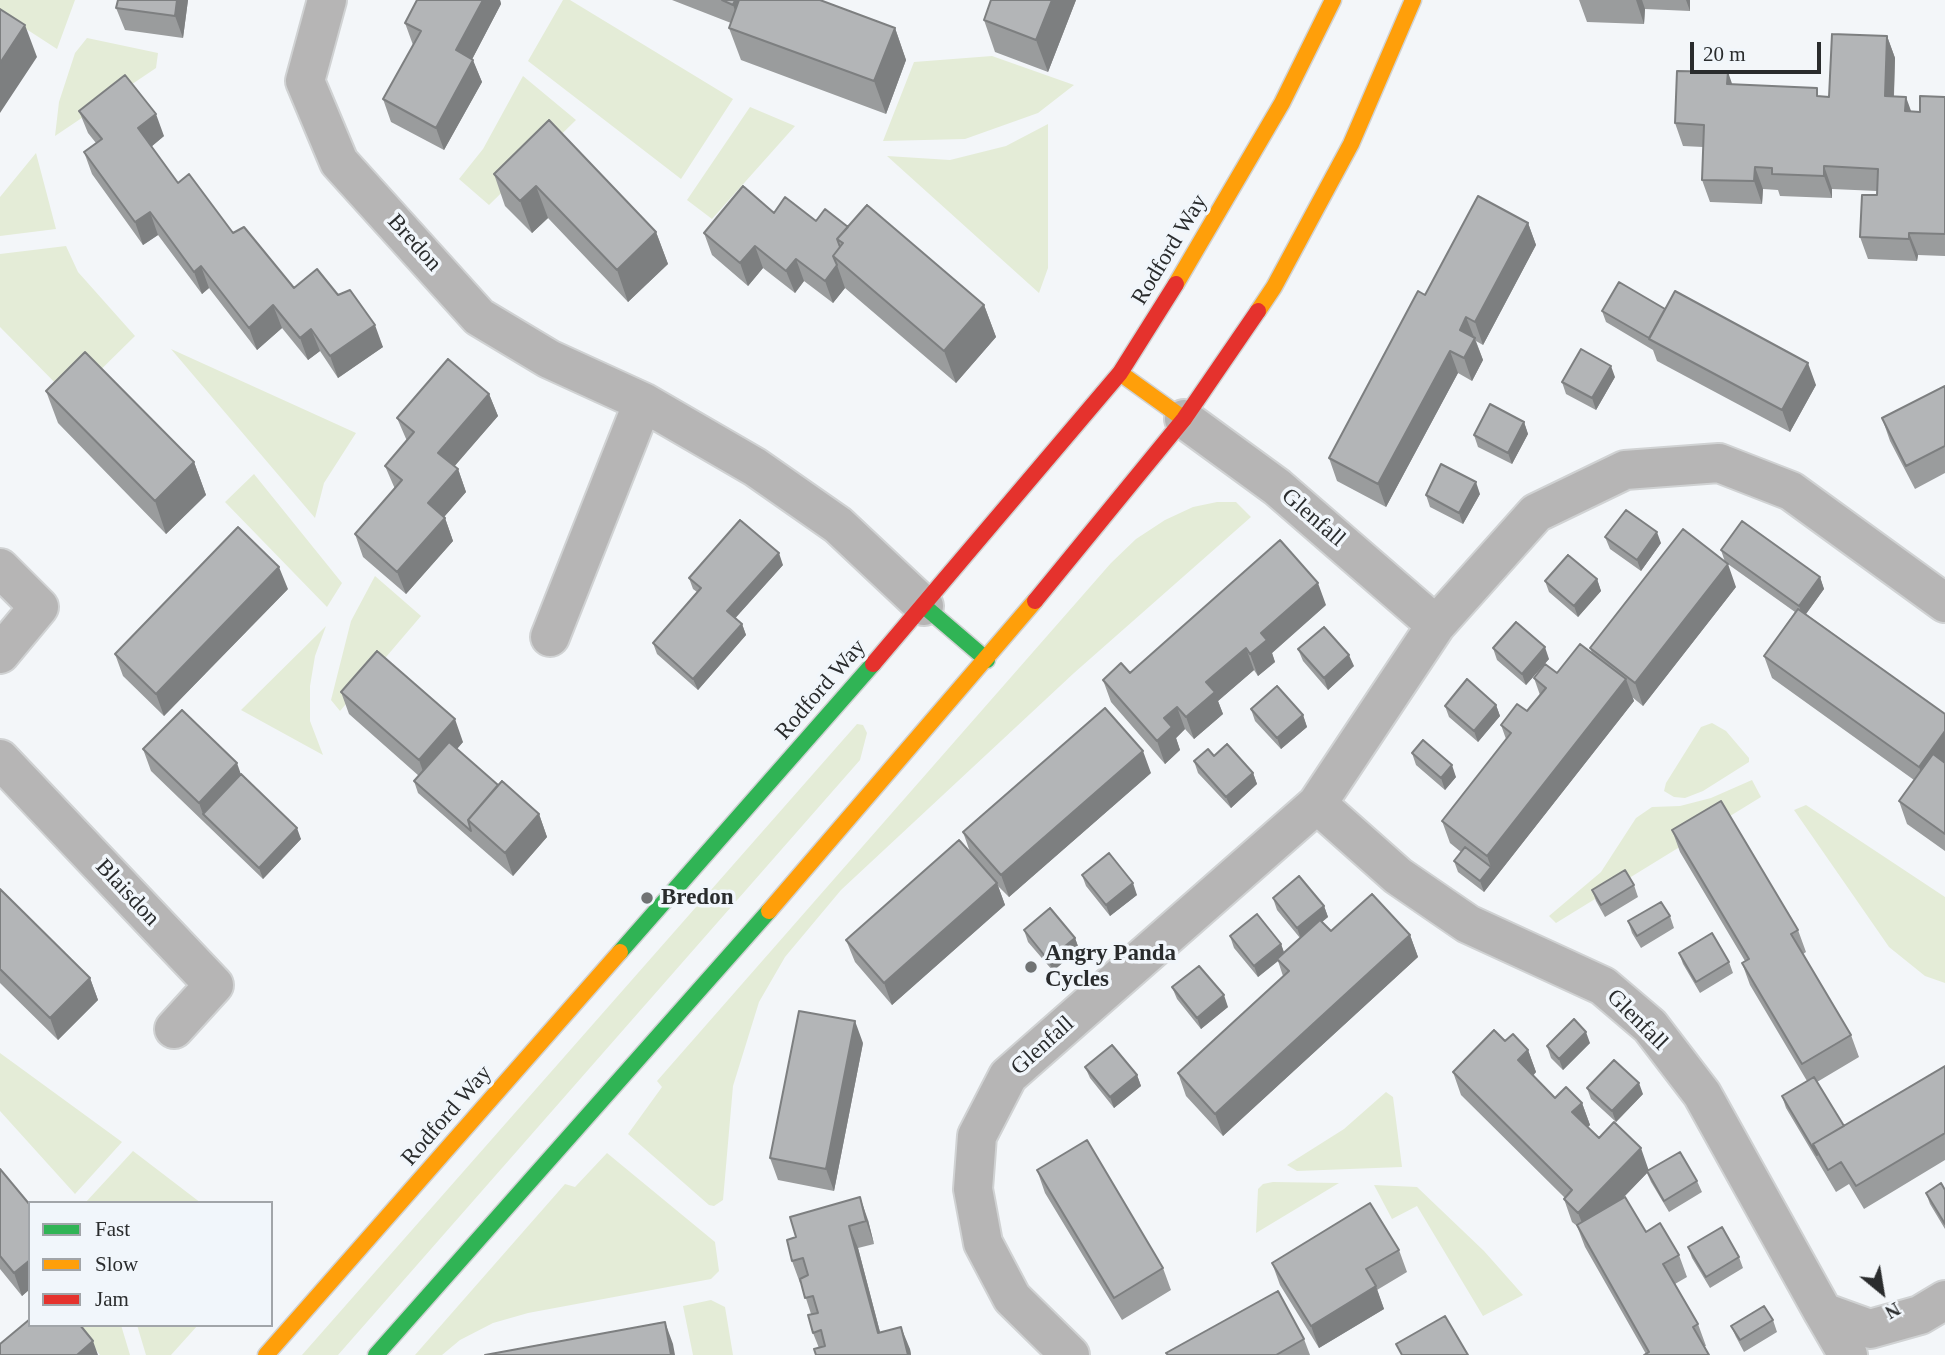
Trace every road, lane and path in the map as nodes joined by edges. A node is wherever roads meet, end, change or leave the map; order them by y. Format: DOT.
graph roads {
  1 [pos="327,0"];
  2 [pos="1333,0"];
  3 [pos="1413,0"];
  4 [pos="1120,373"];
  5 [pos="643,402"];
  6 [pos="1184,419"];
  7 [pos="0,568"];
  8 [pos="1945,603"];
  9 [pos="924,606"];
  10 [pos="1436,625"];
  11 [pos="550,638"];
  12 [pos="0,654"];
  13 [pos="987,660"];
  14 [pos="0,759"];
  15 [pos="1317,804"];
  16 [pos="174,1029"];
  17 [pos="1945,1300"];
  18 [pos="1824,1312"];
  19 [pos="266,1355"];
  20 [pos="376,1355"];
  21 [pos="1070,1355"];
  22 [pos="1848,1355"];
  1 -- 5 [label="street, Bredon"];
  2 -- 4 [label="street, Rodford Way"];
  3 -- 6 [label="street"];
  4 -- 6 [label="street"];
  4 -- 9 [label="street, Rodford Way"];
  5 -- 9 [label="street, Bredon"];
  5 -- 11 [label="street"];
  6 -- 10 [label="street, Glenfall"];
  6 -- 13 [label="street"];
  7 -- 12 [label="street"];
  8 -- 10 [label="street, Glenfall"];
  9 -- 13 [label="street"];
  9 -- 19 [label="street, Rodford Way"];
  10 -- 15 [label="street, Glenfall"];
  13 -- 20 [label="street"];
  14 -- 16 [label="street, Blaisdon"];
  15 -- 18 [label="street, Glenfall"];
  15 -- 21 [label="street, Glenfall"];
  17 -- 18 [label="street"];
  18 -- 22 [label="street, Glenfall"];
}
